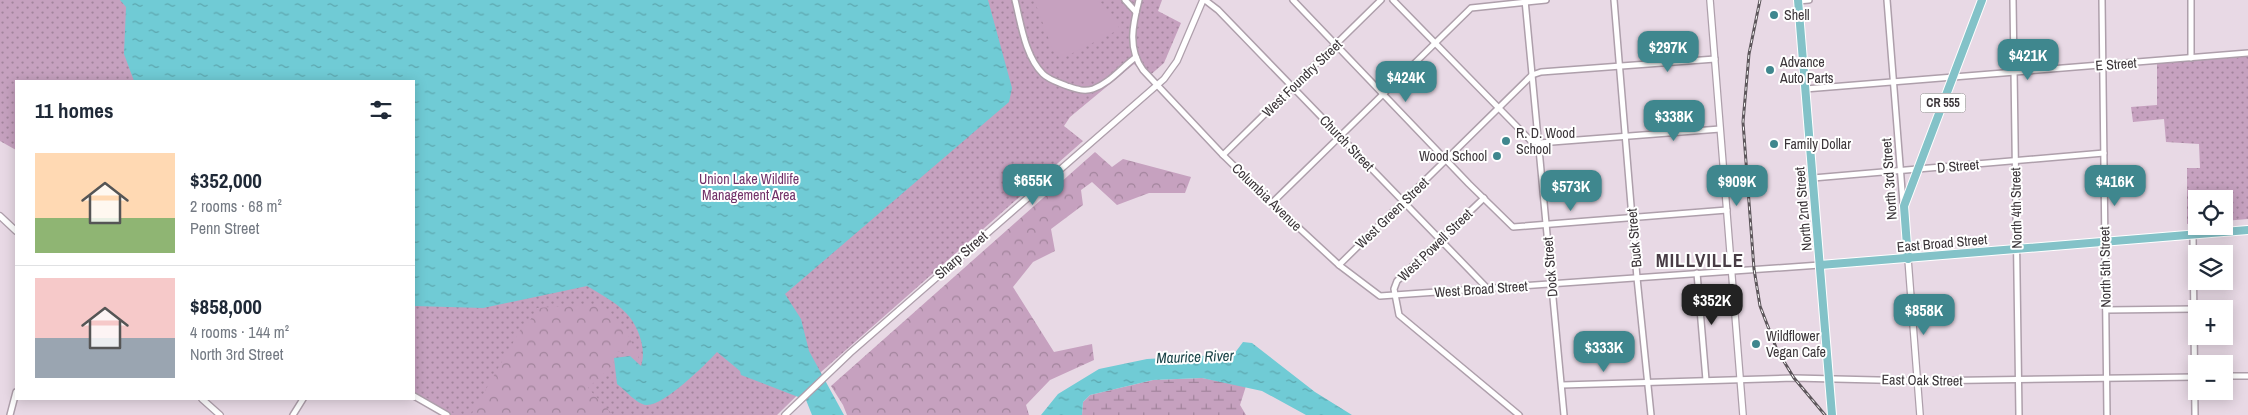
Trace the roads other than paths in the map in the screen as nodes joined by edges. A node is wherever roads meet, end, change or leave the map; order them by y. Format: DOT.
graph roads {
  1 [pos="1015,0"];
  2 [pos="1125,0"];
  3 [pos="1139,0"];
  4 [pos="1204,0"];
  5 [pos="1293,0"];
  6 [pos="1381,0"];
  7 [pos="1393,0"];
  8 [pos="1546,0"];
  9 [pos="1614,0"];
  10 [pos="1710,0"];
  11 [pos="1798,0"];
  12 [pos="1809,0"];
  13 [pos="1887,0"];
  14 [pos="1982,0"];
  15 [pos="2014,0"];
  16 [pos="2102,0"];
  17 [pos="2190,0"];
  18 [pos="1525,1"];
  19 [pos="1136,12"];
  20 [pos="1435,43"];
  21 [pos="1336,45"];
  22 [pos="2248,53"];
  23 [pos="1136,57"];
  24 [pos="2191,58"];
  25 [pos="1715,59"];
  26 [pos="2103,64"];
  27 [pos="1620,66"];
  28 [pos="2014,72"];
  29 [pos="1532,75"];
  30 [pos="1953,77"];
  31 [pos="1894,82"];
  32 [pos="1158,85"];
  33 [pos="1292,88"];
  34 [pos="1805,90"];
  35 [pos="1382,93"];
  36 [pos="1499,110"];
  37 [pos="1720,129"];
  38 [pos="1340,136"];
  39 [pos="1625,136"];
  40 [pos="1539,143"];
  41 [pos="2104,153"];
  42 [pos="1223,155"];
  43 [pos="1447,160"];
  44 [pos="2015,161"];
  45 [pos="1919,169"];
  46 [pos="1901,170"];
  47 [pos="1813,178"];
  48 [pos="1484,198"];
  49 [pos="1404,202"];
  50 [pos="1272,203"];
  51 [pos="1904,206"];
  52 [pos="1726,210"];
  53 [pos="0,216"];
  54 [pos="1632,217"];
  55 [pos="1547,225"];
  56 [pos="15,230"];
  57 [pos="2248,230"];
  58 [pos="2233,231"];
  59 [pos="2193,235"];
  60 [pos="1441,240"];
  61 [pos="2105,242"];
  62 [pos="2016,250"];
  63 [pos="1908,259"];
  64 [pos="1339,265"];
  65 [pos="1820,265"];
  66 [pos="1731,271"];
  67 [pos="1697,273"];
  68 [pos="1637,278"];
  69 [pos="1551,284"];
  70 [pos="1487,288"];
  71 [pos="1395,295"];
  72 [pos="1385,296"];
  73 [pos="2194,300"];
  74 [pos="2188,309"];
  75 [pos="2106,310"];
  76 [pos="2233,376"];
  77 [pos="2248,376"];
  78 [pos="1829,377"];
  79 [pos="2188,377"];
  80 [pos="2107,378"];
  81 [pos="2018,379"];
  82 [pos="1706,380"];
  83 [pos="1740,380"];
  84 [pos="1918,381"];
  85 [pos="1647,382"];
  86 [pos="1562,385"];
  87 [pos="15,396"];
  88 [pos="415,397"];
  89 [pos="203,400"];
  90 [pos="302,400"];
  91 [pos="2195,400"];
  92 [pos="10,415"];
  93 [pos="220,415"];
  94 [pos="293,415"];
  95 [pos="446,415"];
  96 [pos="785,415"];
  97 [pos="1519,415"];
  98 [pos="1564,415"];
  99 [pos="1651,415"];
  100 [pos="1743,415"];
  101 [pos="1832,415"];
  102 [pos="1920,415"];
  103 [pos="2019,415"];
  104 [pos="2107,415"];
  105 [pos="2195,415"];
  1 -- 23 [label="street"];
  2 -- 19 [label="street"];
  3 -- 19 [label="street"];
  4 -- 32 [label="street, Sharp Street"];
  4 -- 33 [label="street, Church Street"];
  5 -- 21 [label="street"];
  6 -- 21 [label="street, West Foundry Street"];
  7 -- 20 [label="street"];
  8 -- 18 [label="street"];
  9 -- 27 [label="street, Buck Street"];
  10 -- 25 [label="street"];
  11 -- 12 [label="street"];
  11 -- 34 [label="main road, North 2nd Street"];
  13 -- 31 [label="street, North 3rd Street"];
  14 -- 30 [label="main road, CR 555"];
  15 -- 28 [label="street, North 4th Street"];
  16 -- 26 [label="street, North 5th Street"];
  17 -- 24 [label="street"];
  18 -- 20 [label="street"];
  18 -- 29 [label="street, Dock Street"];
  19 -- 23 [label="street"];
  20 -- 35 [label="street"];
  20 -- 36 [label="street"];
  21 -- 33 [label="street, West Foundry Street"];
  21 -- 35 [label="street"];
  22 -- 24 [label="street, E Street"];
  23 -- 32 [label="street, Columbia Avenue"];
  24 -- 26 [label="street, E Street"];
  25 -- 27 [label="street"];
  25 -- 37 [label="street"];
  26 -- 28 [label="street, E Street"];
  26 -- 41 [label="street, North 5th Street"];
  27 -- 29 [label="street"];
  27 -- 39 [label="street, Buck Street"];
  28 -- 30 [label="street, E Street"];
  28 -- 44 [label="street, North 4th Street"];
  29 -- 36 [label="street, West Green Street"];
  29 -- 40 [label="street, Dock Street"];
  30 -- 31 [label="street, E Street"];
  30 -- 45 [label="main road, CR 555"];
  31 -- 34 [label="street, E Street"];
  31 -- 46 [label="street, North 3rd Street"];
  32 -- 42 [label="street, Columbia Avenue"];
  32 -- 96 [label="street, Sharp Street"];
  33 -- 38 [label="street, Church Street"];
  33 -- 42 [label="street, West Foundry Street"];
  34 -- 47 [label="main road, North 2nd Street"];
  35 -- 38 [label="street"];
  35 -- 43 [label="street"];
  36 -- 40 [label="street"];
  36 -- 43 [label="street, West Green Street"];
  37 -- 39 [label="street"];
  37 -- 52 [label="street"];
  38 -- 49 [label="street, Church Street"];
  38 -- 50 [label="street"];
  39 -- 40 [label="street"];
  39 -- 54 [label="street, Buck Street"];
  40 -- 55 [label="street, Dock Street"];
  41 -- 44 [label="street, D Street"];
  41 -- 61 [label="street, North 5th Street"];
  42 -- 50 [label="street, Columbia Avenue"];
  43 -- 48 [label="street"];
  43 -- 49 [label="street, West Green Street"];
  44 -- 45 [label="street, D Street"];
  44 -- 62 [label="street, North 4th Street"];
  45 -- 46 [label="street, D Street"];
  45 -- 51 [label="main road, CR 555"];
  46 -- 47 [label="street, D Street"];
  46 -- 51 [label="street, North 3rd Street"];
  47 -- 65 [label="main road, North 2nd Street"];
  48 -- 55 [label="street"];
  48 -- 60 [label="street, West Powell Street"];
  49 -- 60 [label="street, Church Street"];
  49 -- 64 [label="street, West Green Street"];
  50 -- 64 [label="street, Columbia Avenue"];
  51 -- 63 [label="main road, North 3rd Street / CR 555"];
  52 -- 54 [label="street"];
  52 -- 66 [label="street"];
  53 -- 56 [label="street"];
  54 -- 55 [label="street"];
  54 -- 68 [label="street, Buck Street"];
  55 -- 69 [label="street, Dock Street"];
  57 -- 58 [label="main road, East Broad Street"];
  59 -- 61 [label="main road, East Broad Street"];
  59 -- 73 [label="street"];
  60 -- 70 [label="street, Church Street"];
  60 -- 71 [label="street, West Powell Street"];
  61 -- 62 [label="main road, East Broad Street"];
  61 -- 75 [label="street, North 5th Street"];
  62 -- 63 [label="main road, East Broad Street"];
  62 -- 81 [label="street, North 4th Street"];
  63 -- 65 [label="main road, East Broad Street"];
  63 -- 84 [label="street, North 3rd Street / CR 555"];
  64 -- 72 [label="street, Columbia Avenue"];
  65 -- 66 [label="street, East Broad Street"];
  65 -- 78 [label="main road, North 2nd Street"];
  66 -- 67 [label="street, East Broad Street"];
  66 -- 83 [label="street"];
  67 -- 68 [label="street, East Broad Street"];
  67 -- 82 [label="street"];
  68 -- 69 [label="street, West Broad Street"];
  68 -- 85 [label="street, Buck Street"];
  69 -- 70 [label="street, West Broad Street"];
  69 -- 86 [label="street, Dock Street"];
  70 -- 71 [label="street, West Broad Street"];
  71 -- 72 [label="street, West Broad Street"];
  71 -- 97 [label="street"];
  74 -- 75 [label="street"];
  75 -- 80 [label="street, North 5th Street"];
  76 -- 77 [label="street"];
  78 -- 83 [label="street, East Oak Street"];
  78 -- 84 [label="street, East Oak Street"];
  78 -- 101 [label="main road, North 2nd Street"];
  79 -- 80 [label="street, East Oak Street"];
  80 -- 81 [label="street, East Oak Street"];
  80 -- 104 [label="street, North 5th Street"];
  81 -- 84 [label="street, East Oak Street"];
  81 -- 103 [label="street, North 4th Street"];
  82 -- 83 [label="street, East Oak Street"];
  82 -- 85 [label="street, East Oak Street"];
  83 -- 100 [label="street"];
  84 -- 102 [label="street, North 3rd Street / CR 555"];
  85 -- 86 [label="street, East Oak Street"];
  85 -- 99 [label="street, Buck Street"];
  86 -- 98 [label="street, Dock Street"];
  87 -- 92 [label="street"];
  88 -- 95 [label="street"];
  89 -- 93 [label="street"];
  90 -- 94 [label="street"];
  91 -- 105 [label="street"];
}
